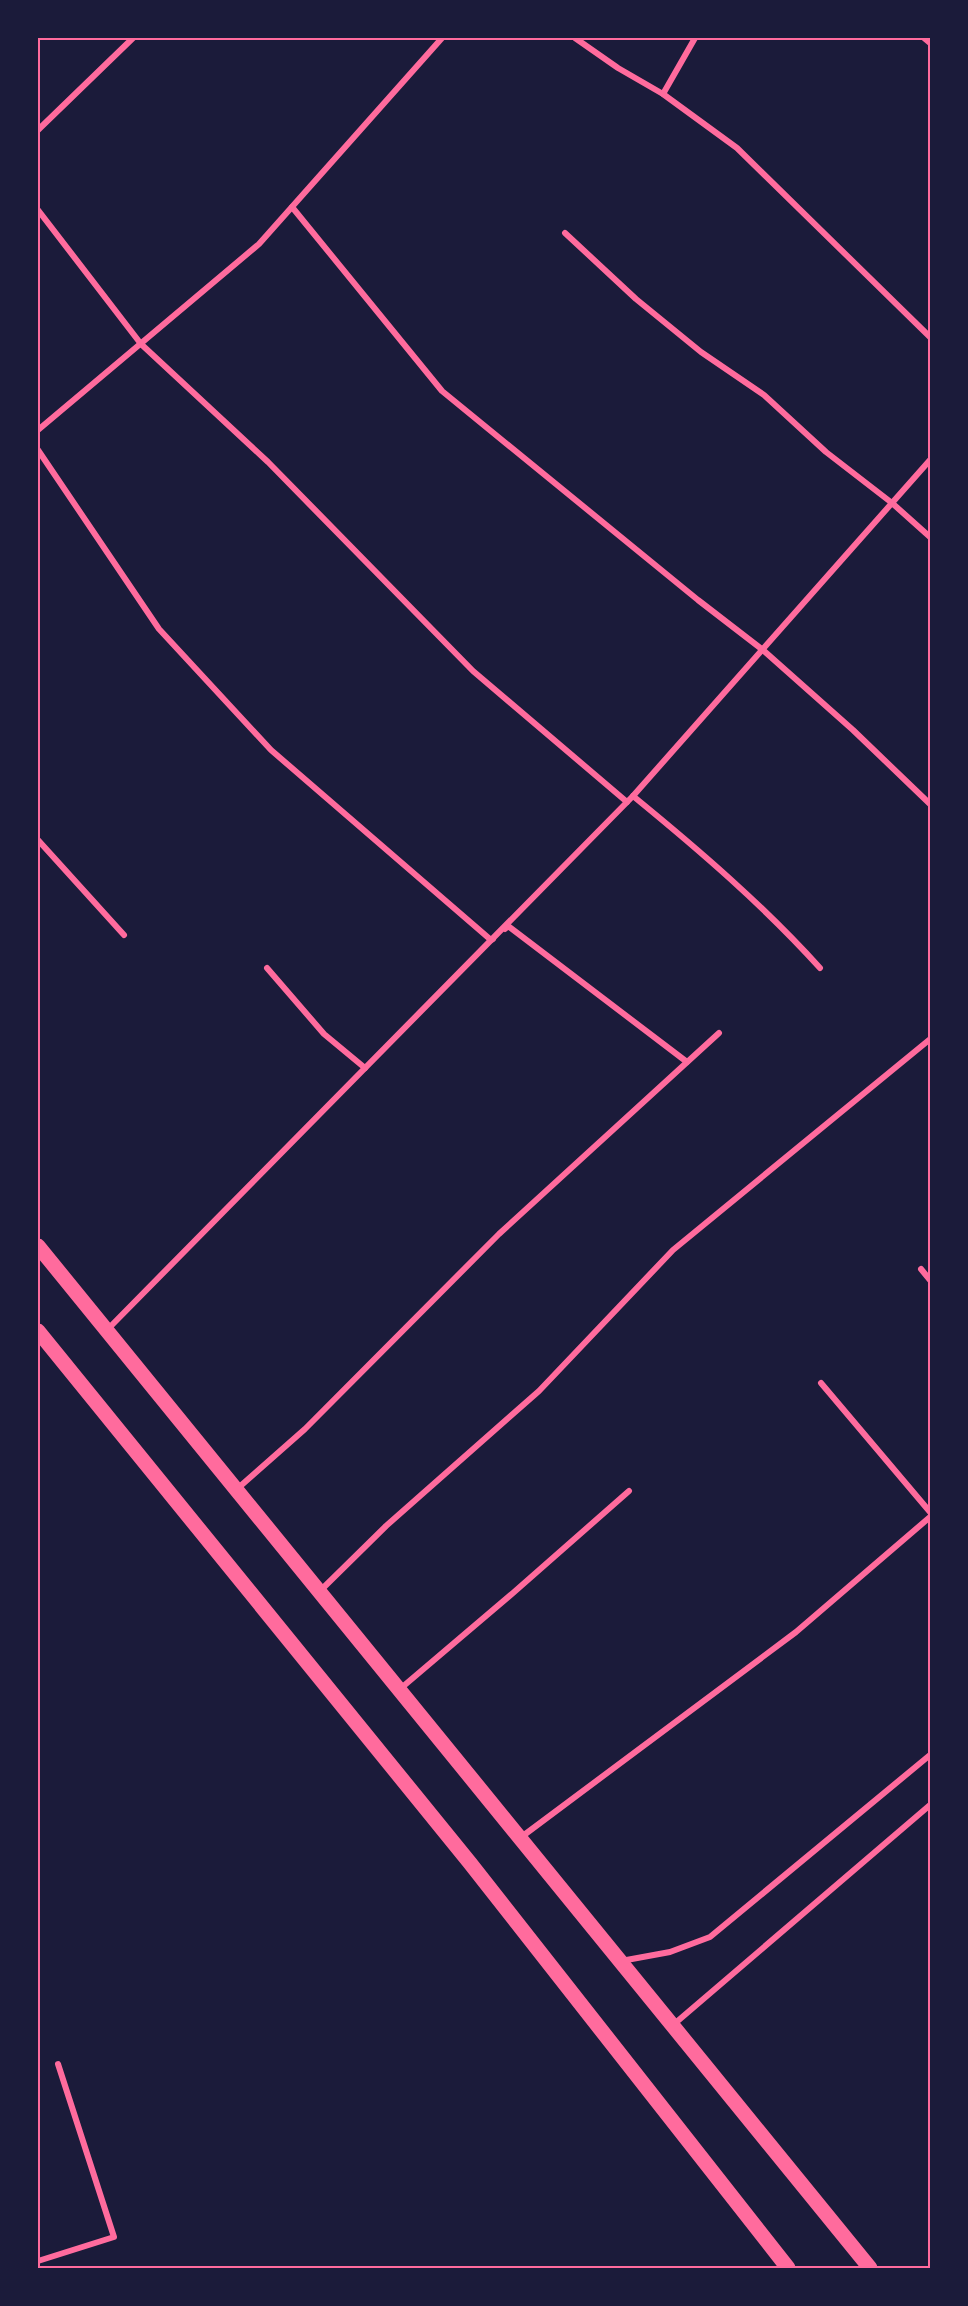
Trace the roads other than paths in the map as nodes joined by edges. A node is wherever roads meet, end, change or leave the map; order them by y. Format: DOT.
graph roads {
  1 [pos="133,38"];
  2 [pos="442,38"];
  3 [pos="575,38"];
  4 [pos="695,38"];
  5 [pos="924,38"];
  6 [pos="930,43"];
  7 [pos="663,94"];
  8 [pos="38,130"];
  9 [pos="292,207"];
  10 [pos="38,210"];
  11 [pos="565,233"];
  12 [pos="930,337"];
  13 [pos="141,344"];
  14 [pos="38,430"];
  15 [pos="38,450"];
  16 [pos="930,459"];
  17 [pos="892,503"];
  18 [pos="930,537"];
  19 [pos="763,650"];
  20 [pos="633,796"];
  21 [pos="627,802"];
  22 [pos="930,804"];
  23 [pos="38,840"];
  24 [pos="124,935"];
  25 [pos="491,940"];
  26 [pos="267,968"];
  27 [pos="820,968"];
  28 [pos="719,1033"];
  29 [pos="929,1040"];
  30 [pos="687,1062"];
  31 [pos="365,1068"];
  32 [pos="38,1246"];
  33 [pos="921,1269"];
  34 [pos="930,1280"];
  35 [pos="107,1330"];
  36 [pos="38,1331"];
  37 [pos="821,1383"];
  38 [pos="236,1489"];
  39 [pos="629,1491"];
  40 [pos="930,1512"];
  41 [pos="930,1517"];
  42 [pos="320,1592"];
  43 [pos="399,1689"];
  44 [pos="930,1755"];
  45 [pos="930,1805"];
  46 [pos="520,1838"];
  47 [pos="621,1961"];
  48 [pos="673,2026"];
  49 [pos="58,2064"];
  50 [pos="38,2261"];
  51 [pos="788,2268"];
  52 [pos="870,2268"];
  1 -- 8 [label="street"];
  2 -- 9 [label="street"];
  3 -- 7 [label="street"];
  4 -- 7 [label="street"];
  5 -- 6 [label="street"];
  7 -- 12 [label="street"];
  9 -- 13 [label="street"];
  9 -- 19 [label="street"];
  10 -- 13 [label="street"];
  11 -- 17 [label="street"];
  13 -- 14 [label="street"];
  13 -- 21 [label="street"];
  15 -- 25 [label="street"];
  16 -- 17 [label="street"];
  17 -- 18 [label="street"];
  17 -- 19 [label="street"];
  19 -- 20 [label="street"];
  19 -- 22 [label="street"];
  20 -- 21 [label="street"];
  20 -- 27 [label="street"];
  21 -- 25 [label="street"];
  23 -- 24 [label="street"];
  25 -- 30 [label="street"];
  25 -- 31 [label="street"];
  26 -- 31 [label="street"];
  28 -- 30 [label="street"];
  29 -- 42 [label="street"];
  30 -- 38 [label="street"];
  31 -- 35 [label="street"];
  32 -- 35 [label="main road"];
  33 -- 34 [label="street"];
  35 -- 38 [label="main road"];
  36 -- 51 [label="main road"];
  37 -- 40 [label="street"];
  38 -- 42 [label="main road"];
  39 -- 43 [label="street"];
  41 -- 46 [label="street"];
  42 -- 43 [label="main road"];
  43 -- 46 [label="main road"];
  44 -- 47 [label="street"];
  45 -- 48 [label="street"];
  46 -- 47 [label="main road"];
  47 -- 48 [label="main road"];
  48 -- 52 [label="main road"];
  49 -- 50 [label="street"];
}
